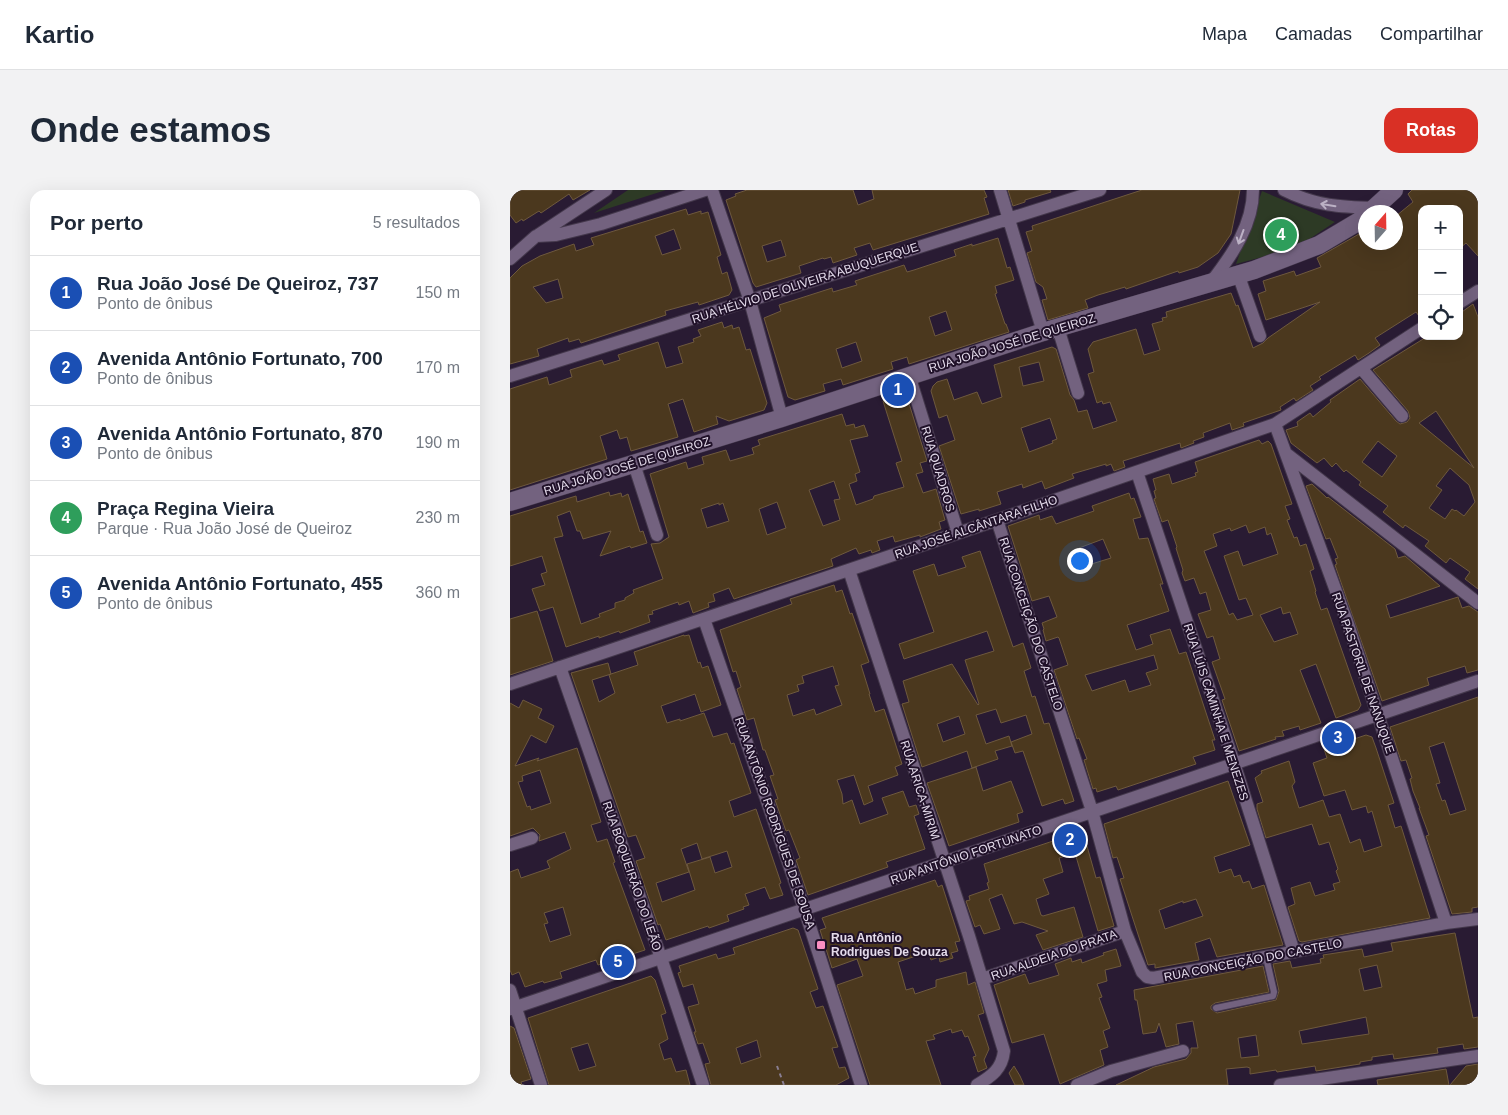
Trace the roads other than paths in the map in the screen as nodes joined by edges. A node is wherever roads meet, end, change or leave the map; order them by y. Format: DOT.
graph roads {
  1 [pos="606,190"];
  2 [pos="705,190"];
  3 [pos="712,190"];
  4 [pos="1000,190"];
  5 [pos="1100,190"];
  6 [pos="1253,190"];
  7 [pos="1284,190"];
  8 [pos="1394,190"];
  9 [pos="1378,205"];
  10 [pos="1358,210"];
  11 [pos="1008,218"];
  12 [pos="1358,221"];
  13 [pos="536,236"];
  14 [pos="512,254"];
  15 [pos="1238,274"];
  16 [pos="1212,282"];
  17 [pos="1478,291"];
  18 [pos="1463,300"];
  19 [pos="750,301"];
  20 [pos="1051,330"];
  21 [pos="1418,331"];
  22 [pos="1260,336"];
  23 [pos="1361,368"];
  24 [pos="909,375"];
  25 [pos="510,376"];
  26 [pos="1078,393"];
  27 [pos="1402,416"];
  28 [pos="782,418"];
  29 [pos="1275,424"];
  30 [pos="1288,455"];
  31 [pos="634,464"];
  32 [pos="1137,472"];
  33 [pos="510,502"];
  34 [pos="997,520"];
  35 [pos="958,534"];
  36 [pos="657,535"];
  37 [pos="849,570"];
  38 [pos="1478,603"];
  39 [pos="704,619"];
  40 [pos="560,667"];
  41 [pos="1478,681"];
  42 [pos="510,684"];
  43 [pos="1378,715"];
  44 [pos="1234,763"];
  45 [pos="1092,811"];
  46 [pos="532,838"];
  47 [pos="510,845"];
  48 [pos="944,863"];
  49 [pos="804,908"];
  50 [pos="1478,919"];
  51 [pos="1446,923"];
  52 [pos="1125,931"];
  53 [pos="1294,952"];
  54 [pos="1266,957"];
  55 [pos="661,958"];
  56 [pos="982,979"];
  57 [pos="510,990"];
  58 [pos="513,1008"];
  59 [pos="1216,1008"];
  60 [pos="1183,1051"];
  61 [pos="1478,1056"];
  62 [pos="541,1085"];
  63 [pos="703,1085"];
  64 [pos="861,1085"];
  65 [pos="977,1085"];
  66 [pos="1077,1085"];
  67 [pos="1280,1085"];
  1 -- 13 [label="street"];
  2 -- 13 [label="street"];
  3 -- 19 [label="street"];
  4 -- 11 [label="street"];
  5 -- 11 [label="street, RUA HÉLVIO DE OLIVEIRA ABUQUERQUE"];
  6 -- 16 [label="street, one-way"];
  10 -- 7 [label="street, one-way"];
  8 -- 9 [label="street, RUA JOÃO JOSÉ DE QUEIROZ"];
  11 -- 19 [label="street, RUA HÉLVIO DE OLIVEIRA ABUQUERQUE"];
  11 -- 20 [label="street"];
  12 -- 15 [label="street, RUA JOÃO JOSÉ DE QUEIROZ"];
  13 -- 14 [label="street"];
  15 -- 16 [label="street, RUA JOÃO JOSÉ DE QUEIROZ"];
  15 -- 22 [label="street"];
  16 -- 20 [label="street, RUA JOÃO JOSÉ DE QUEIROZ"];
  17 -- 18 [label="street"];
  19 -- 25 [label="street, RUA HÉLVIO DE OLIVEIRA ABUQUERQUE"];
  19 -- 28 [label="street"];
  20 -- 24 [label="street, RUA JOÃO JOSÉ DE QUEIROZ"];
  20 -- 26 [label="street"];
  21 -- 23 [label="street, RUA JOSÉ ALCÂNTARA FILHO"];
  23 -- 27 [label="street"];
  23 -- 29 [label="street, RUA JOSÉ ALCÂNTARA FILHO"];
  24 -- 28 [label="street, RUA JOÃO JOSÉ DE QUEIROZ"];
  24 -- 35 [label="street, RUA QUADROS"];
  28 -- 31 [label="street, RUA JOÃO JOSÉ DE QUEIROZ"];
  29 -- 30 [label="street, RUA PASTORIL DE NANUQUE"];
  29 -- 32 [label="street, RUA JOSÉ ALCÂNTARA FILHO"];
  30 -- 38 [label="street"];
  30 -- 43 [label="street, RUA PASTORIL DE NANUQUE"];
  31 -- 33 [label="street, RUA JOÃO JOSÉ DE QUEIROZ"];
  31 -- 36 [label="street"];
  32 -- 34 [label="street, RUA JOSÉ ALCÂNTARA FILHO"];
  32 -- 44 [label="street, RUA LÚIS CAMINHA E MENEZES"];
  34 -- 35 [label="street, RUA JOSÉ ALCÂNTARA FILHO"];
  34 -- 45 [label="street, RUA CONCEIÇÃO DO CASTELO"];
  35 -- 37 [label="street, RUA JOSÉ ALCÂNTARA FILHO"];
  37 -- 39 [label="street, RUA JOSÉ ALCÂNTARA FILHO"];
  37 -- 48 [label="street, RUA ARICA-MIRIM"];
  39 -- 40 [label="street, RUA JOSÉ ALCÂNTARA FILHO"];
  39 -- 49 [label="street, RUA ANTÔNIO RODRIGUES DE SOUSA"];
  40 -- 42 [label="street, RUA JOSÉ ALCÂNTARA FILHO"];
  40 -- 55 [label="street, RUA BOQUEIRÃO DO LEÃO"];
  41 -- 43 [label="street, RUA ANTÔNIO FORTUNATO"];
  43 -- 44 [label="street, RUA ANTÔNIO FORTUNATO"];
  43 -- 51 [label="street, RUA PASTORIL DE NANUQUE"];
  44 -- 45 [label="street, RUA ANTÔNIO FORTUNATO"];
  44 -- 53 [label="street, RUA LÚIS CAMINHA E MENEZES"];
  45 -- 48 [label="street, RUA ANTÔNIO FORTUNATO"];
  45 -- 52 [label="street, RUA CONCEIÇÃO DO CASTELO"];
  46 -- 47 [label="street"];
  48 -- 49 [label="street, RUA ANTÔNIO FORTUNATO"];
  48 -- 56 [label="street, RUA ARICA-MIRIM"];
  49 -- 55 [label="street, RUA ANTÔNIO FORTUNATO"];
  49 -- 64 [label="street, RUA ANTÔNIO RODRIGUES DE SOUSA"];
  50 -- 51 [label="street, RUA CONCEIÇÃO DO CASTELO"];
  51 -- 53 [label="street, RUA CONCEIÇÃO DO CASTELO"];
  52 -- 54 [label="street, RUA CONCEIÇÃO DO CASTELO"];
  52 -- 56 [label="street, RUA ALDEIA DO PRATA"];
  53 -- 54 [label="street, RUA CONCEIÇÃO DO CASTELO"];
  54 -- 59 [label="lane"];
  55 -- 58 [label="street, RUA ANTÔNIO FORTUNATO"];
  55 -- 63 [label="street, RUA BOQUEIRÃO DO LEÃO"];
  56 -- 65 [label="street, RUA ARICA-MIRIM"];
  57 -- 58 [label="street"];
  58 -- 62 [label="street"];
  60 -- 66 [label="street"];
  61 -- 67 [label="street"];
}
